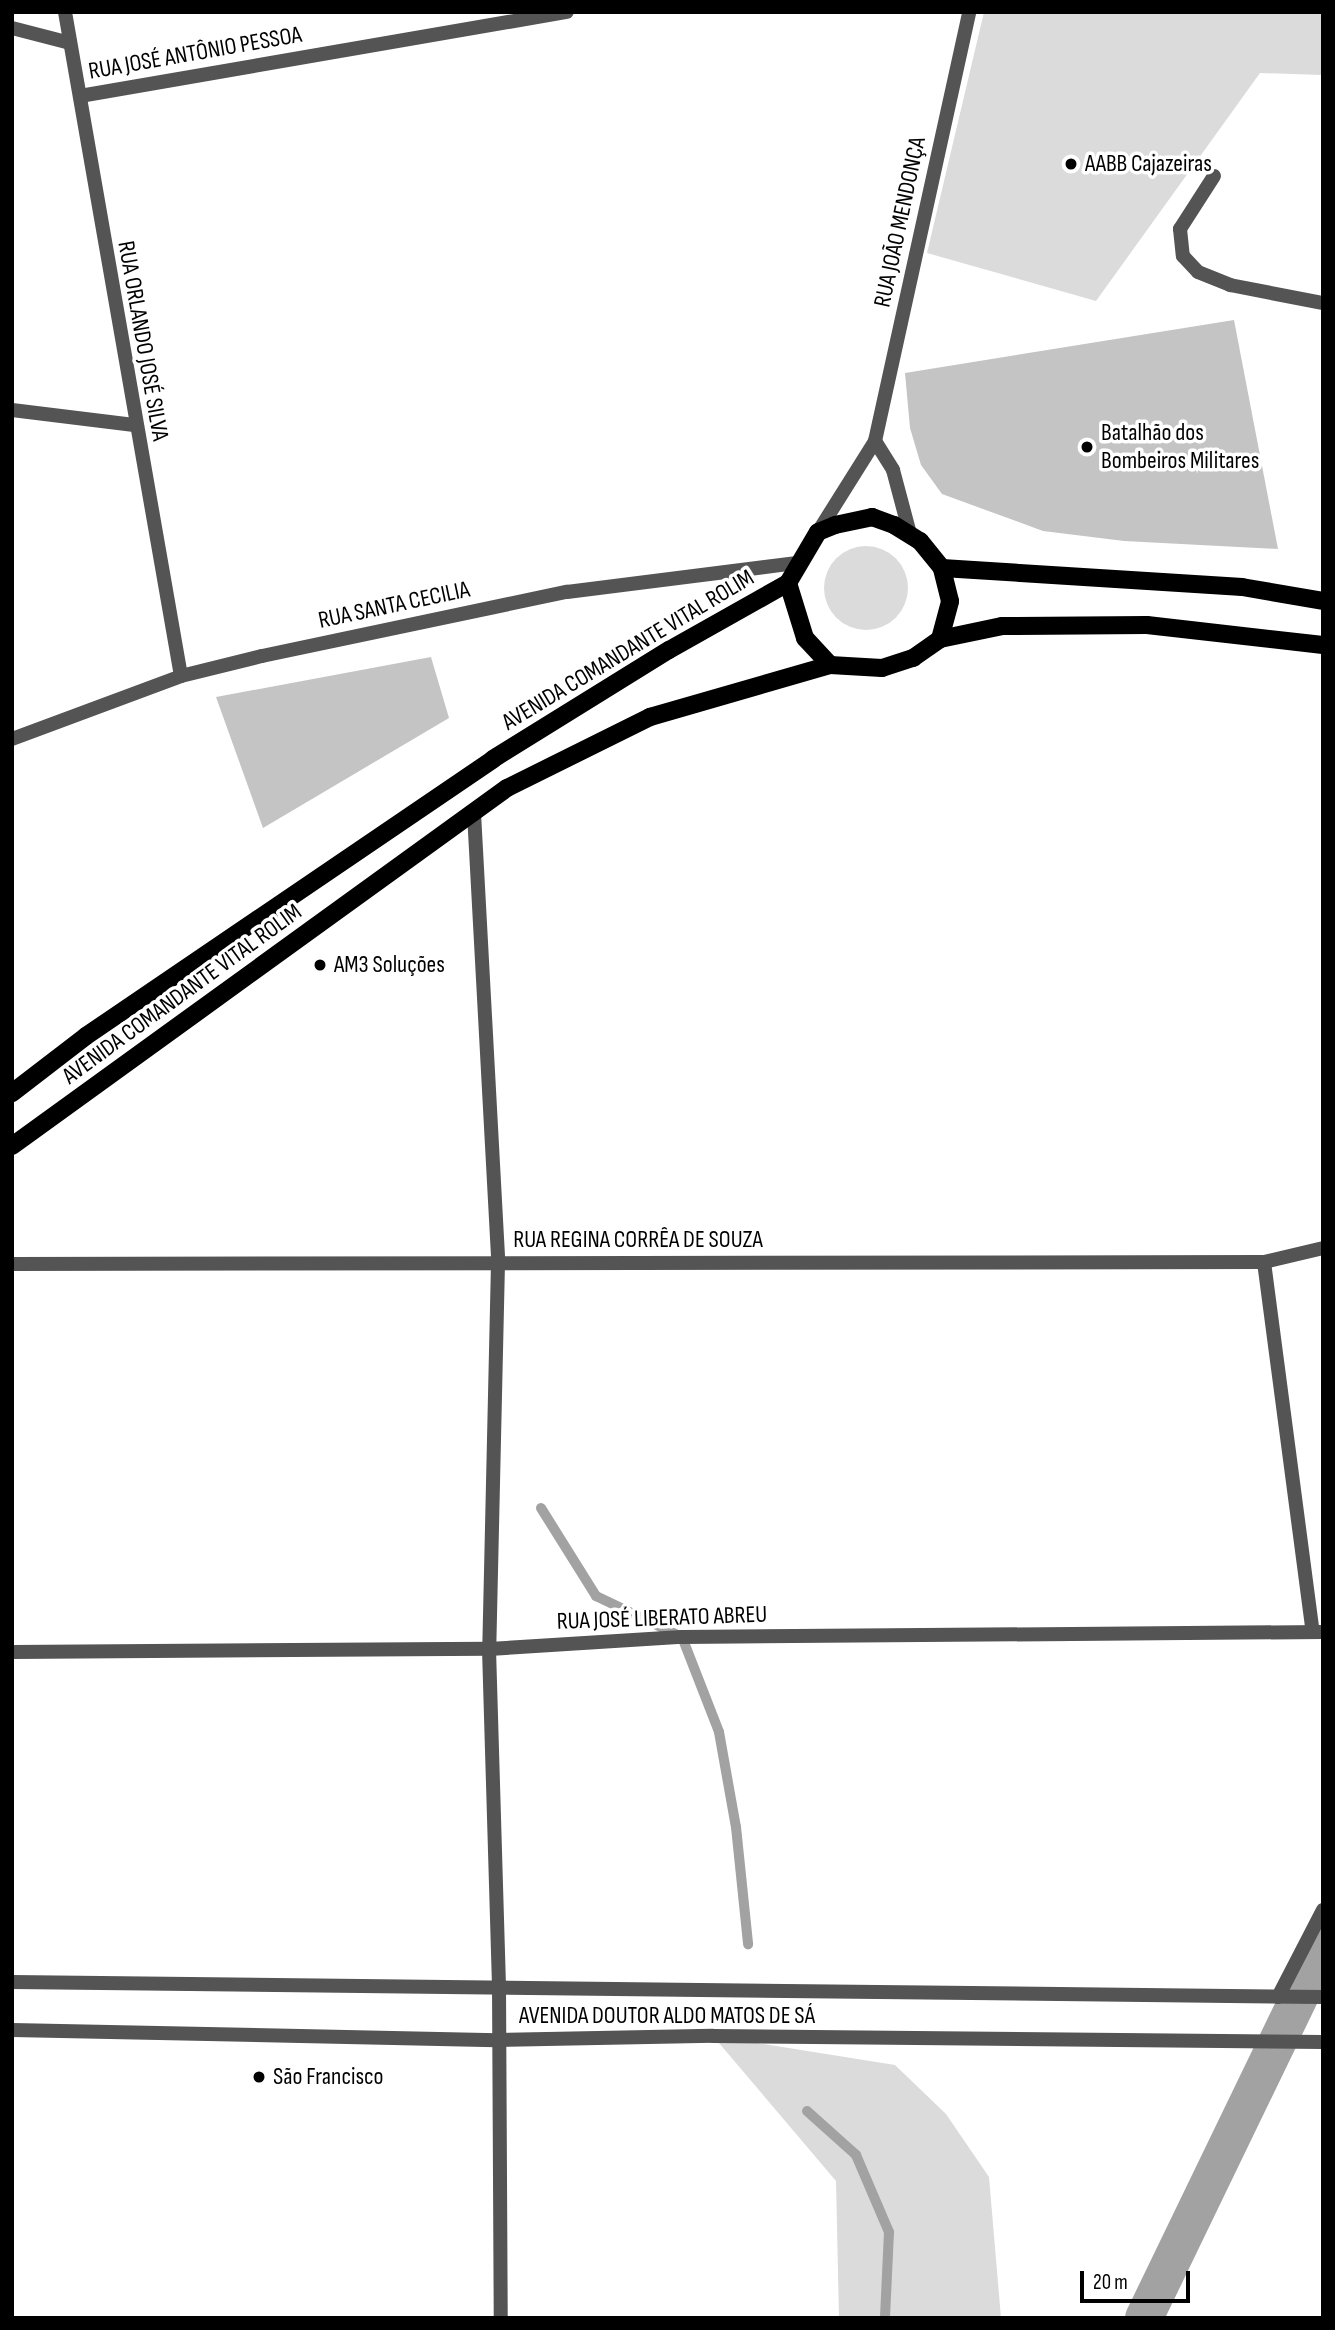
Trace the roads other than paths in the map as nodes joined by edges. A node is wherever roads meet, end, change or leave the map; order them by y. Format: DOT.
graph roads {
  1 [pos="65,12"];
  2 [pos="566,12"];
  3 [pos="969,12"];
  4 [pos="12,28"];
  5 [pos="70,43"];
  6 [pos="80,96"];
  7 [pos="1214,176"];
  8 [pos="1323,303"];
  9 [pos="12,410"];
  10 [pos="134,425"];
  11 [pos="875,441"];
  12 [pos="818,532"];
  13 [pos="910,534"];
  14 [pos="797,563"];
  15 [pos="942,568"];
  16 [pos="788,583"];
  17 [pos="1323,601"];
  18 [pos="940,639"];
  19 [pos="1323,645"];
  20 [pos="830,665"];
  21 [pos="181,676"];
  22 [pos="12,739"];
  23 [pos="474,813"];
  24 [pos="12,1093"];
  25 [pos="12,1146"];
  26 [pos="1323,1248"];
  27 [pos="1264,1262"];
  28 [pos="12,1264"];
  29 [pos="498,1264"];
  30 [pos="1318,1632"];
  31 [pos="489,1649"];
  32 [pos="12,1652"];
  33 [pos="1323,1910"];
  34 [pos="12,1982"];
  35 [pos="499,1986"];
  36 [pos="1285,1997"];
  37 [pos="1323,1997"];
  38 [pos="12,2029"];
  39 [pos="497,2040"];
  40 [pos="1323,2042"];
  41 [pos="501,2318"];
  1 -- 5 [label="street, RUA ORLANDO JOSÉ SILVA"];
  2 -- 6 [label="street, RUA JOSÉ ANTÔNIO PESSOA"];
  3 -- 11 [label="street, RUA JOÃO MENDONÇA"];
  4 -- 5 [label="street, RUA JOSÉ ANTÔNIO PESSOA"];
  5 -- 6 [label="street, RUA ORLANDO JOSÉ SILVA"];
  6 -- 10 [label="street, RUA ORLANDO JOSÉ SILVA"];
  7 -- 8 [label="street"];
  9 -- 10 [label="street"];
  10 -- 21 [label="street, RUA ORLANDO JOSÉ SILVA"];
  11 -- 12 [label="street, RUA JOÃO MENDONÇA"];
  11 -- 13 [label="street"];
  12 -- 13 [label="main road"];
  12 -- 14 [label="main road, AVENIDA COMANDANTE VITAL ROLIM"];
  13 -- 15 [label="main road"];
  14 -- 16 [label="main road, AVENIDA COMANDANTE VITAL ROLIM"];
  14 -- 21 [label="street, RUA SANTA CECILIA"];
  15 -- 17 [label="main road"];
  15 -- 18 [label="main road"];
  16 -- 20 [label="main road"];
  16 -- 24 [label="main road, AVENIDA COMANDANTE VITAL ROLIM"];
  18 -- 19 [label="main road, AVENIDA COMANDANTE VITAL ROLIM"];
  18 -- 20 [label="main road, AVENIDA COMANDANTE VITAL ROLIM"];
  20 -- 23 [label="main road, AVENIDA COMANDANTE VITAL ROLIM"];
  21 -- 22 [label="street, RUA SANTA CECILIA"];
  23 -- 25 [label="main road, AVENIDA COMANDANTE VITAL ROLIM"];
  23 -- 29 [label="street"];
  26 -- 27 [label="street, RUA REGINA CORRÊA DE SOUZA"];
  27 -- 29 [label="street, RUA REGINA CORRÊA DE SOUZA"];
  27 -- 30 [label="street"];
  28 -- 29 [label="street, RUA REGINA CORRÊA DE SOUZA"];
  29 -- 31 [label="street"];
  30 -- 31 [label="street, RUA JOSÉ LIBERATO ABREU"];
  31 -- 32 [label="street, RUA JOSÉ LIBERATO ABREU"];
  31 -- 35 [label="street"];
  33 -- 36 [label="street"];
  34 -- 35 [label="street, AVENIDA DOUTOR ALDO MATOS DE SÁ"];
  35 -- 36 [label="street, AVENIDA DOUTOR ALDO MATOS DE SÁ"];
  35 -- 39 [label="street"];
  36 -- 37 [label="street, AVENIDA DOUTOR ALDO MATOS DE SÁ"];
  38 -- 39 [label="street, AVENIDA DOUTOR ALDO MATOS DE SÁ"];
  39 -- 40 [label="street, AVENIDA DOUTOR ALDO MATOS DE SÁ"];
  39 -- 41 [label="street"];
}
